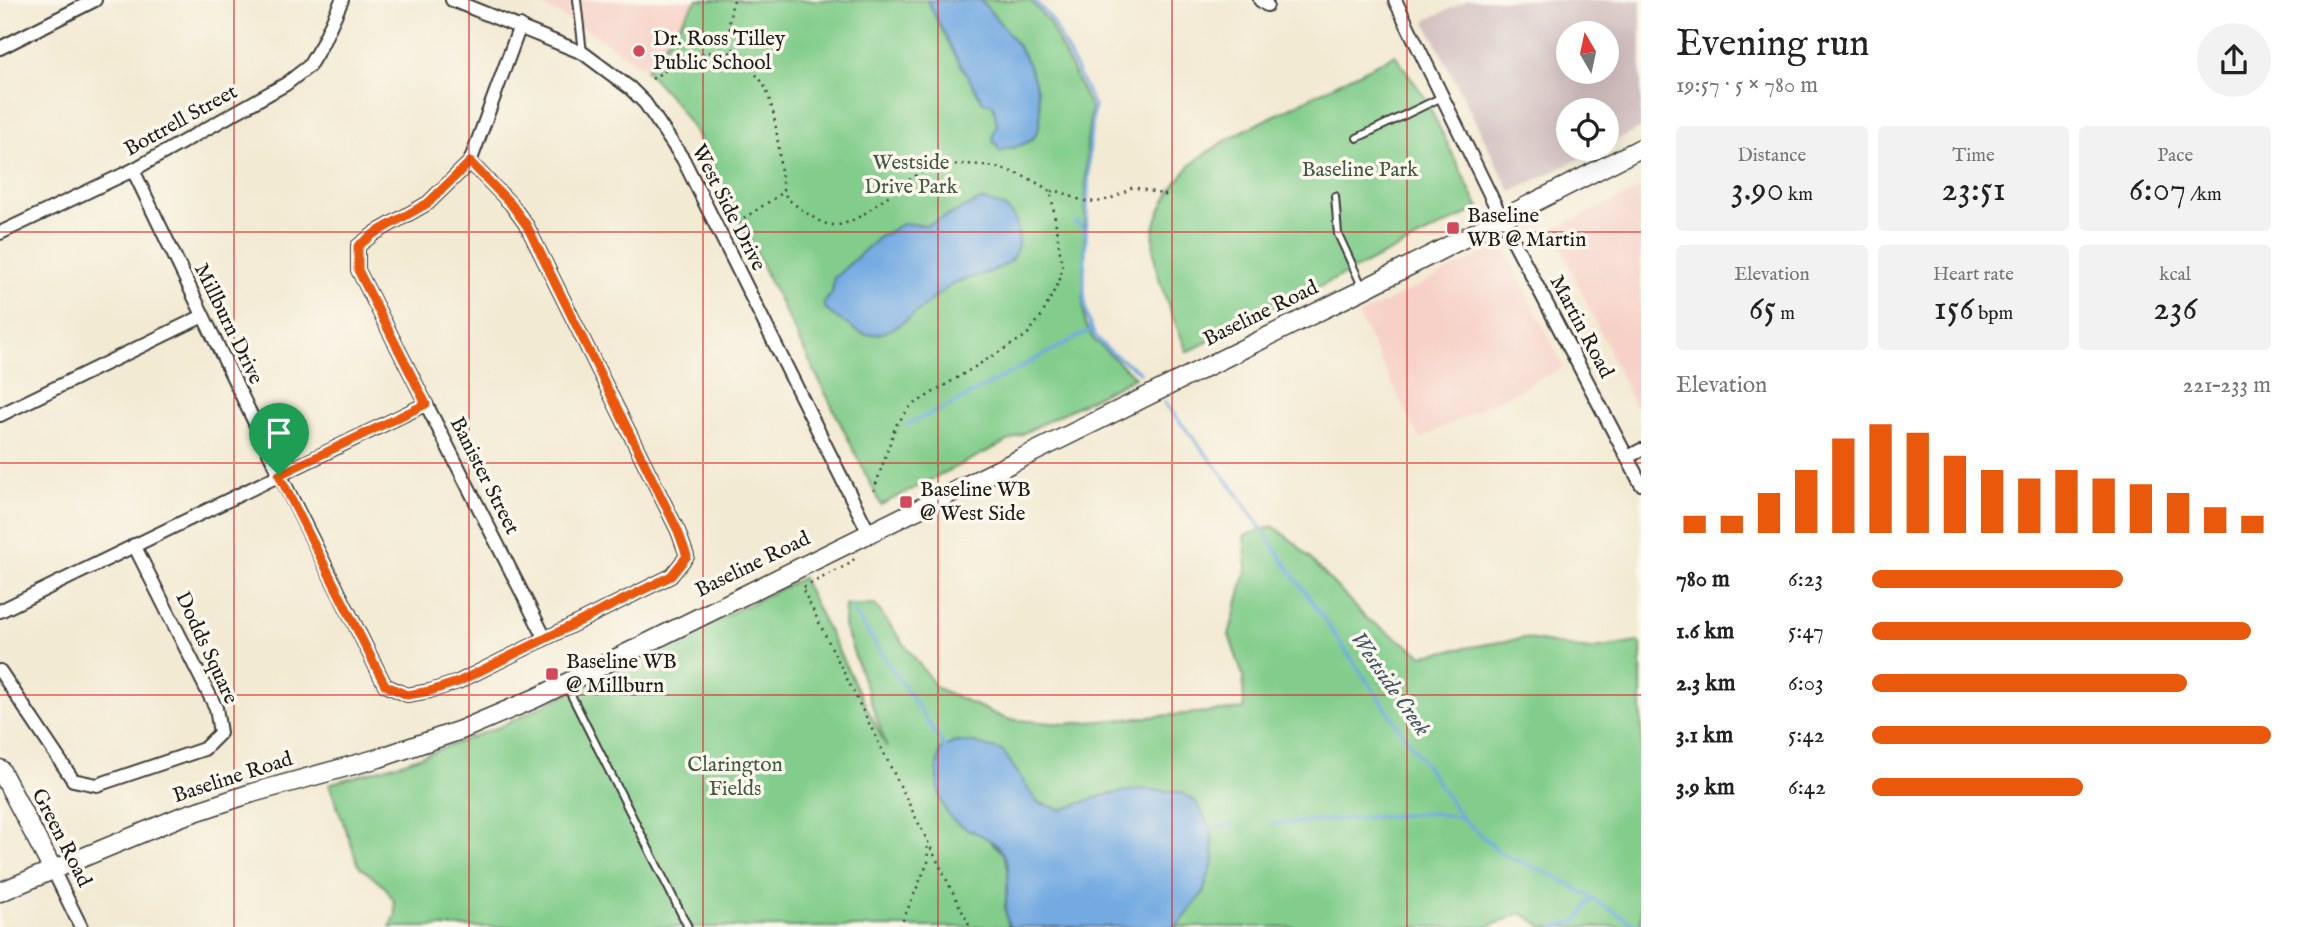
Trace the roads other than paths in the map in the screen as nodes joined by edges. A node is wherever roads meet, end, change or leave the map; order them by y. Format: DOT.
graph roads {
  1 [pos="94,0"];
  2 [pos="342,0"];
  3 [pos="452,0"];
  4 [pos="578,0"];
  5 [pos="1395,0"];
  6 [pos="520,26"];
  7 [pos="1,44"];
  8 [pos="583,53"];
  9 [pos="1442,97"];
  10 [pos="1357,138"];
  11 [pos="1641,148"];
  12 [pos="470,162"];
  13 [pos="133,170"];
  14 [pos="1335,196"];
  15 [pos="1502,219"];
  16 [pos="0,233"];
  17 [pos="1364,289"];
  18 [pos="203,316"];
  19 [pos="426,404"];
  20 [pos="0,415"];
  21 [pos="1641,450"];
  22 [pos="1628,457"];
  23 [pos="279,475"];
  24 [pos="1641,484"];
  25 [pos="869,533"];
  26 [pos="134,545"];
  27 [pos="0,611"];
  28 [pos="545,638"];
  29 [pos="0,671"];
  30 [pos="565,683"];
  31 [pos="0,769"];
  32 [pos="53,870"];
  33 [pos="0,892"];
  34 [pos="81,927"];
  35 [pos="688,927"];
  1 -- 7 [label="street"];
  2 -- 13 [label="street, Bottrell Street"];
  3 -- 6 [label="street, West Side Drive"];
  4 -- 8 [label="lane"];
  5 -- 9 [label="street, Martin Road"];
  6 -- 8 [label="street, West Side Drive"];
  6 -- 12 [label="street, Banister Street"];
  8 -- 25 [label="street, West Side Drive"];
  9 -- 10 [label="lane"];
  9 -- 15 [label="street, Martin Road"];
  11 -- 15 [label="street, Baseline Road"];
  12 -- 19 [label="street, Banister Street"];
  12 -- 28 [label="street, Millburn Drive"];
  13 -- 16 [label="street, Bottrell Street"];
  13 -- 18 [label="street, Millburn Drive"];
  14 -- 17 [label="lane"];
  15 -- 17 [label="street, Baseline Road"];
  15 -- 22 [label="street, Martin Road"];
  17 -- 25 [label="street, Baseline Road"];
  18 -- 20 [label="street"];
  18 -- 23 [label="street, Millburn Drive"];
  19 -- 23 [label="street"];
  19 -- 28 [label="street, Banister Street"];
  21 -- 22 [label="street"];
  22 -- 24 [label="street, Martin Road"];
  23 -- 26 [label="street"];
  23 -- 28 [label="street, Millburn Drive"];
  25 -- 30 [label="street, Baseline Road"];
  26 -- 27 [label="street"];
  26 -- 29 [label="street, Dodds Square"];
  30 -- 32 [label="street, Baseline Road"];
  30 -- 35 [label="lane"];
  31 -- 32 [label="street, Green Road"];
  32 -- 33 [label="street, Baseline Road"];
  32 -- 34 [label="street, Green Road"];
}
